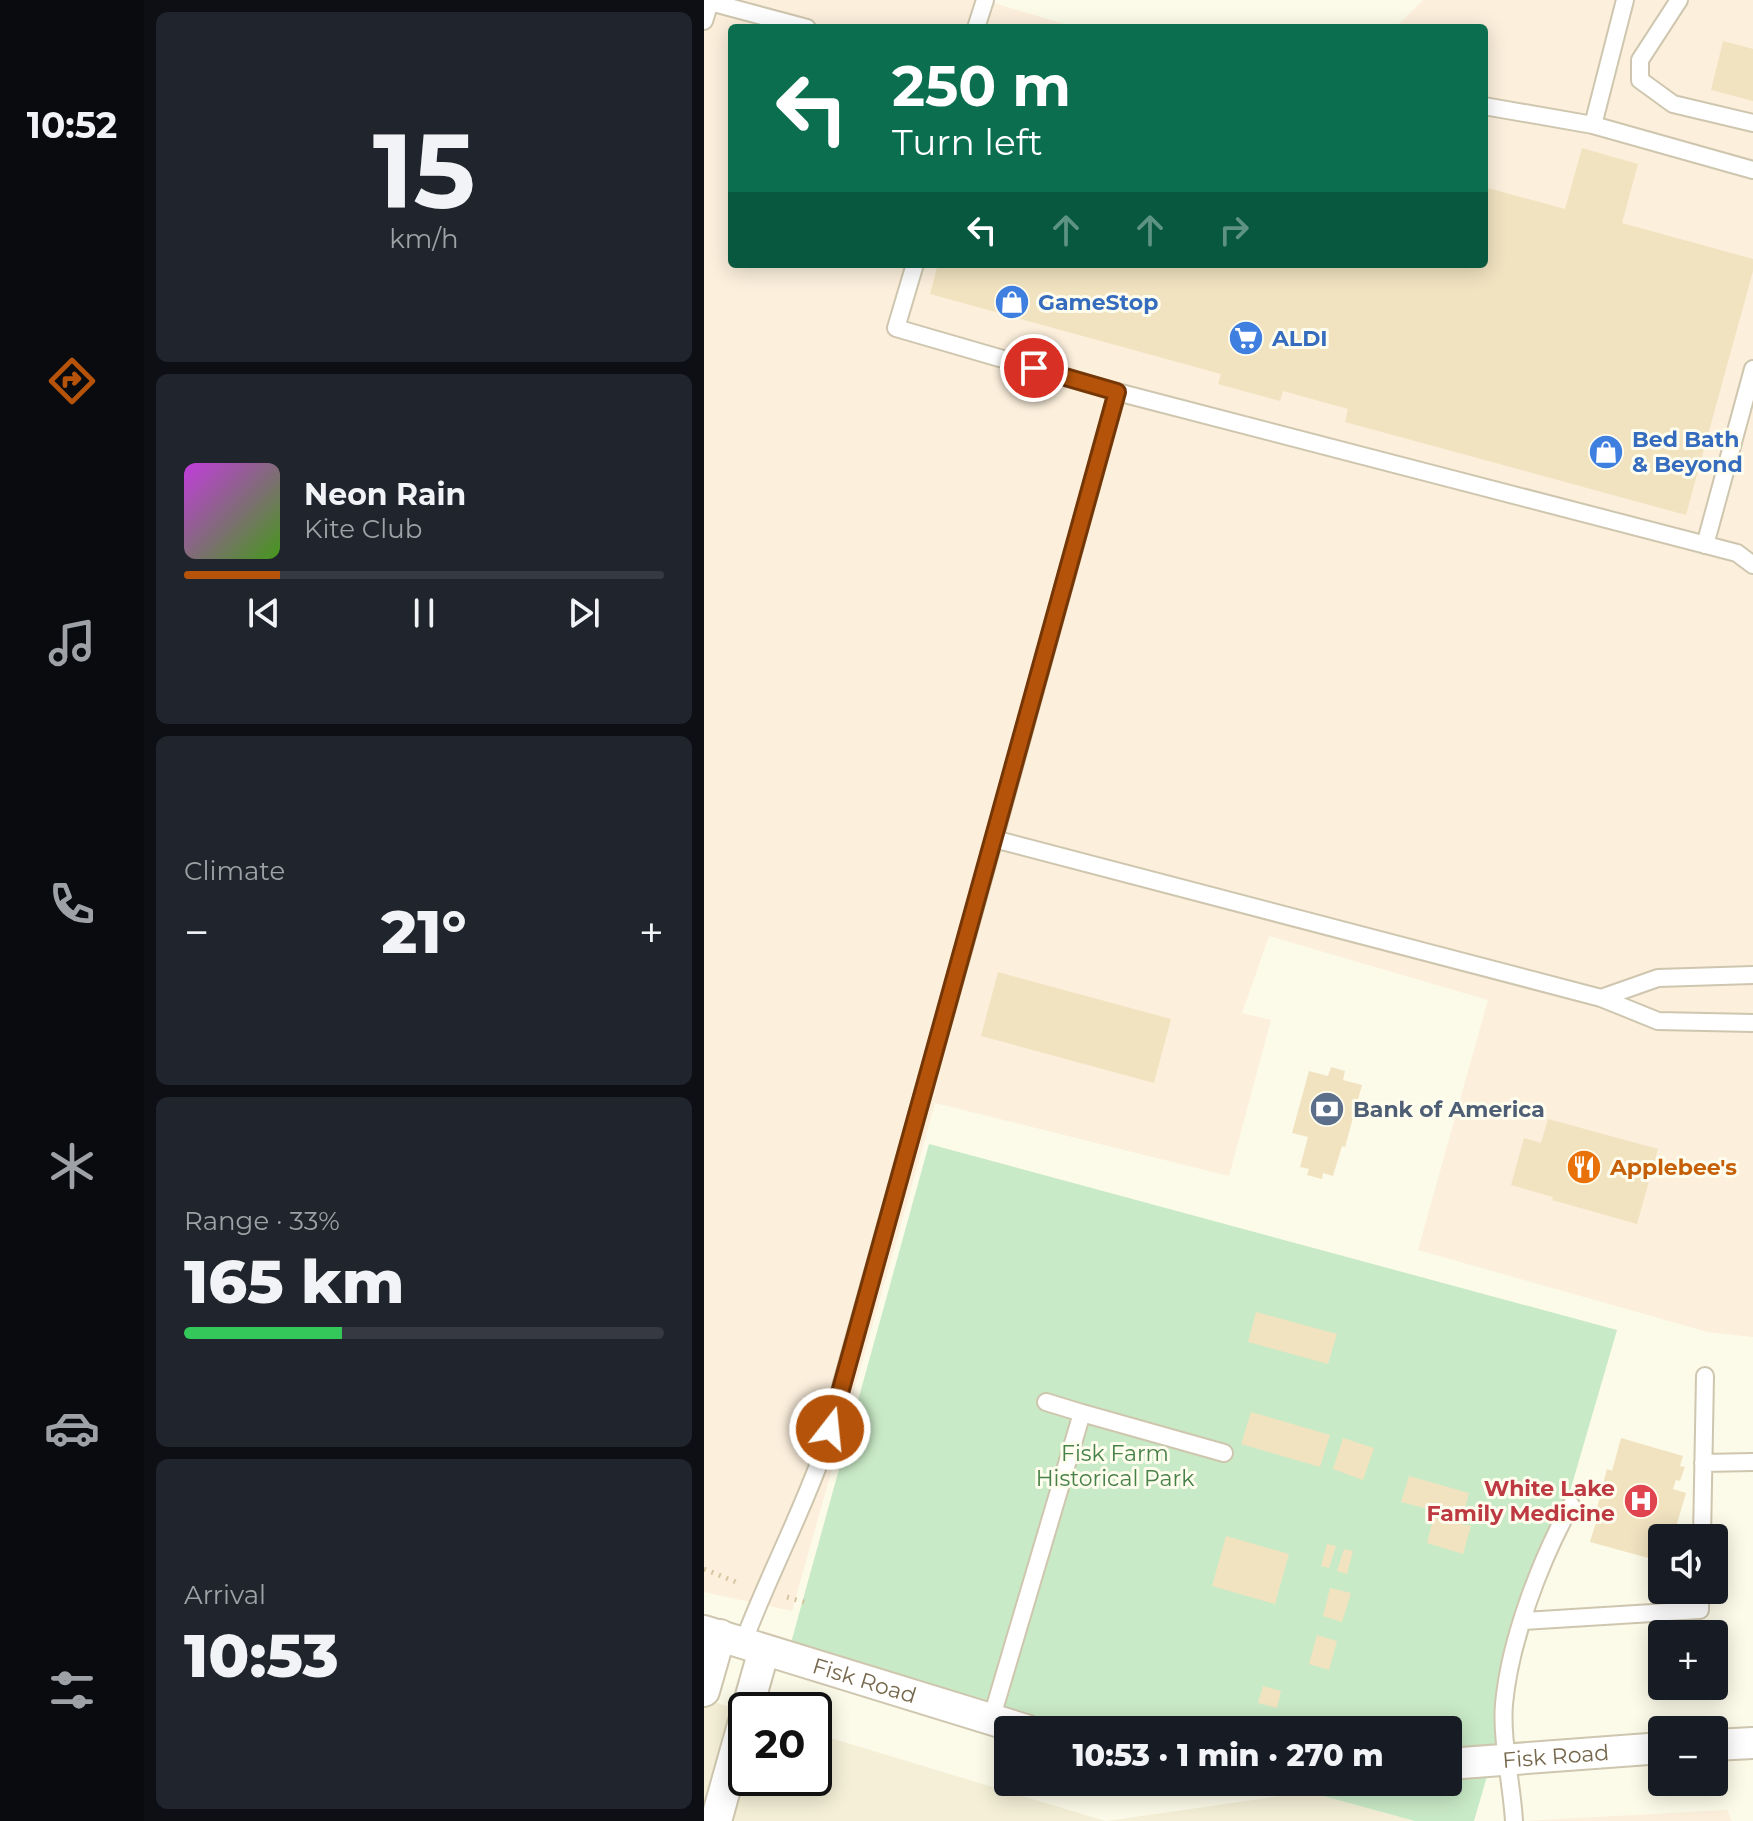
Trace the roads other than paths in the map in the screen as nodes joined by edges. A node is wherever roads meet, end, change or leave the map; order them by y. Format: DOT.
graph roads {
  1 [pos="985,0"];
  2 [pos="1625,0"];
  3 [pos="1679,0"];
  4 [pos="707,1"];
  5 [pos="704,21"];
  6 [pos="792,24"];
  7 [pos="977,24"];
  8 [pos="1488,107"];
  9 [pos="1753,123"];
  10 [pos="1593,125"];
  11 [pos="1753,170"];
  12 [pos="914,268"];
  13 [pos="1753,369"];
  14 [pos="1117,392"];
  15 [pos="1753,544"];
  16 [pos="1705,545"];
  17 [pos="1737,553"];
  18 [pos="1753,565"];
  19 [pos="994,839"];
  20 [pos="1753,975"];
  21 [pos="1601,998"];
  22 [pos="1753,1023"];
  23 [pos="1705,1376"];
  24 [pos="1046,1402"];
  25 [pos="1082,1413"];
  26 [pos="1224,1453"];
  27 [pos="1753,1462"];
  28 [pos="1703,1463"];
  29 [pos="1571,1505"];
  30 [pos="1702,1524"];
  31 [pos="1700,1604"];
  32 [pos="1523,1621"];
  33 [pos="733,1640"];
  34 [pos="704,1691"];
  35 [pos="743,1692"];
  36 [pos="991,1720"];
  37 [pos="994,1721"];
  38 [pos="1753,1743"];
  39 [pos="1728,1744"];
  40 [pos="1648,1749"];
  41 [pos="1508,1760"];
  42 [pos="1462,1763"];
  43 [pos="728,1779"];
  44 [pos="716,1821"];
  45 [pos="1514,1821"];
  1 -- 7 [label="lane"];
  2 -- 10 [label="lane"];
  3 -- 9 [label="lane"];
  4 -- 5 [label="lane"];
  4 -- 6 [label="lane"];
  8 -- 10 [label="lane"];
  10 -- 11 [label="lane"];
  12 -- 14 [label="lane"];
  13 -- 16 [label="lane"];
  14 -- 16 [label="lane"];
  14 -- 19 [label="lane"];
  15 -- 17 [label="lane"];
  16 -- 17 [label="lane"];
  17 -- 18 [label="lane"];
  19 -- 21 [label="lane"];
  19 -- 33 [label="lane"];
  20 -- 21 [label="lane"];
  21 -- 22 [label="lane"];
  23 -- 28 [label="lane"];
  24 -- 25 [label="lane"];
  25 -- 26 [label="lane"];
  25 -- 36 [label="lane"];
  27 -- 28 [label="lane"];
  28 -- 30 [label="lane"];
  29 -- 32 [label="lane"];
  31 -- 32 [label="lane"];
  32 -- 41 [label="lane"];
  33 -- 34 [label="street"];
  33 -- 35 [label="street"];
  33 -- 36 [label="street, Fisk Road"];
  36 -- 37 [label="street, Fisk Road"];
  38 -- 39 [label="street"];
  40 -- 41 [label="street, Fisk Road"];
  41 -- 42 [label="street, Fisk Road"];
  41 -- 45 [label="lane"];
  43 -- 44 [label="street"];
}
